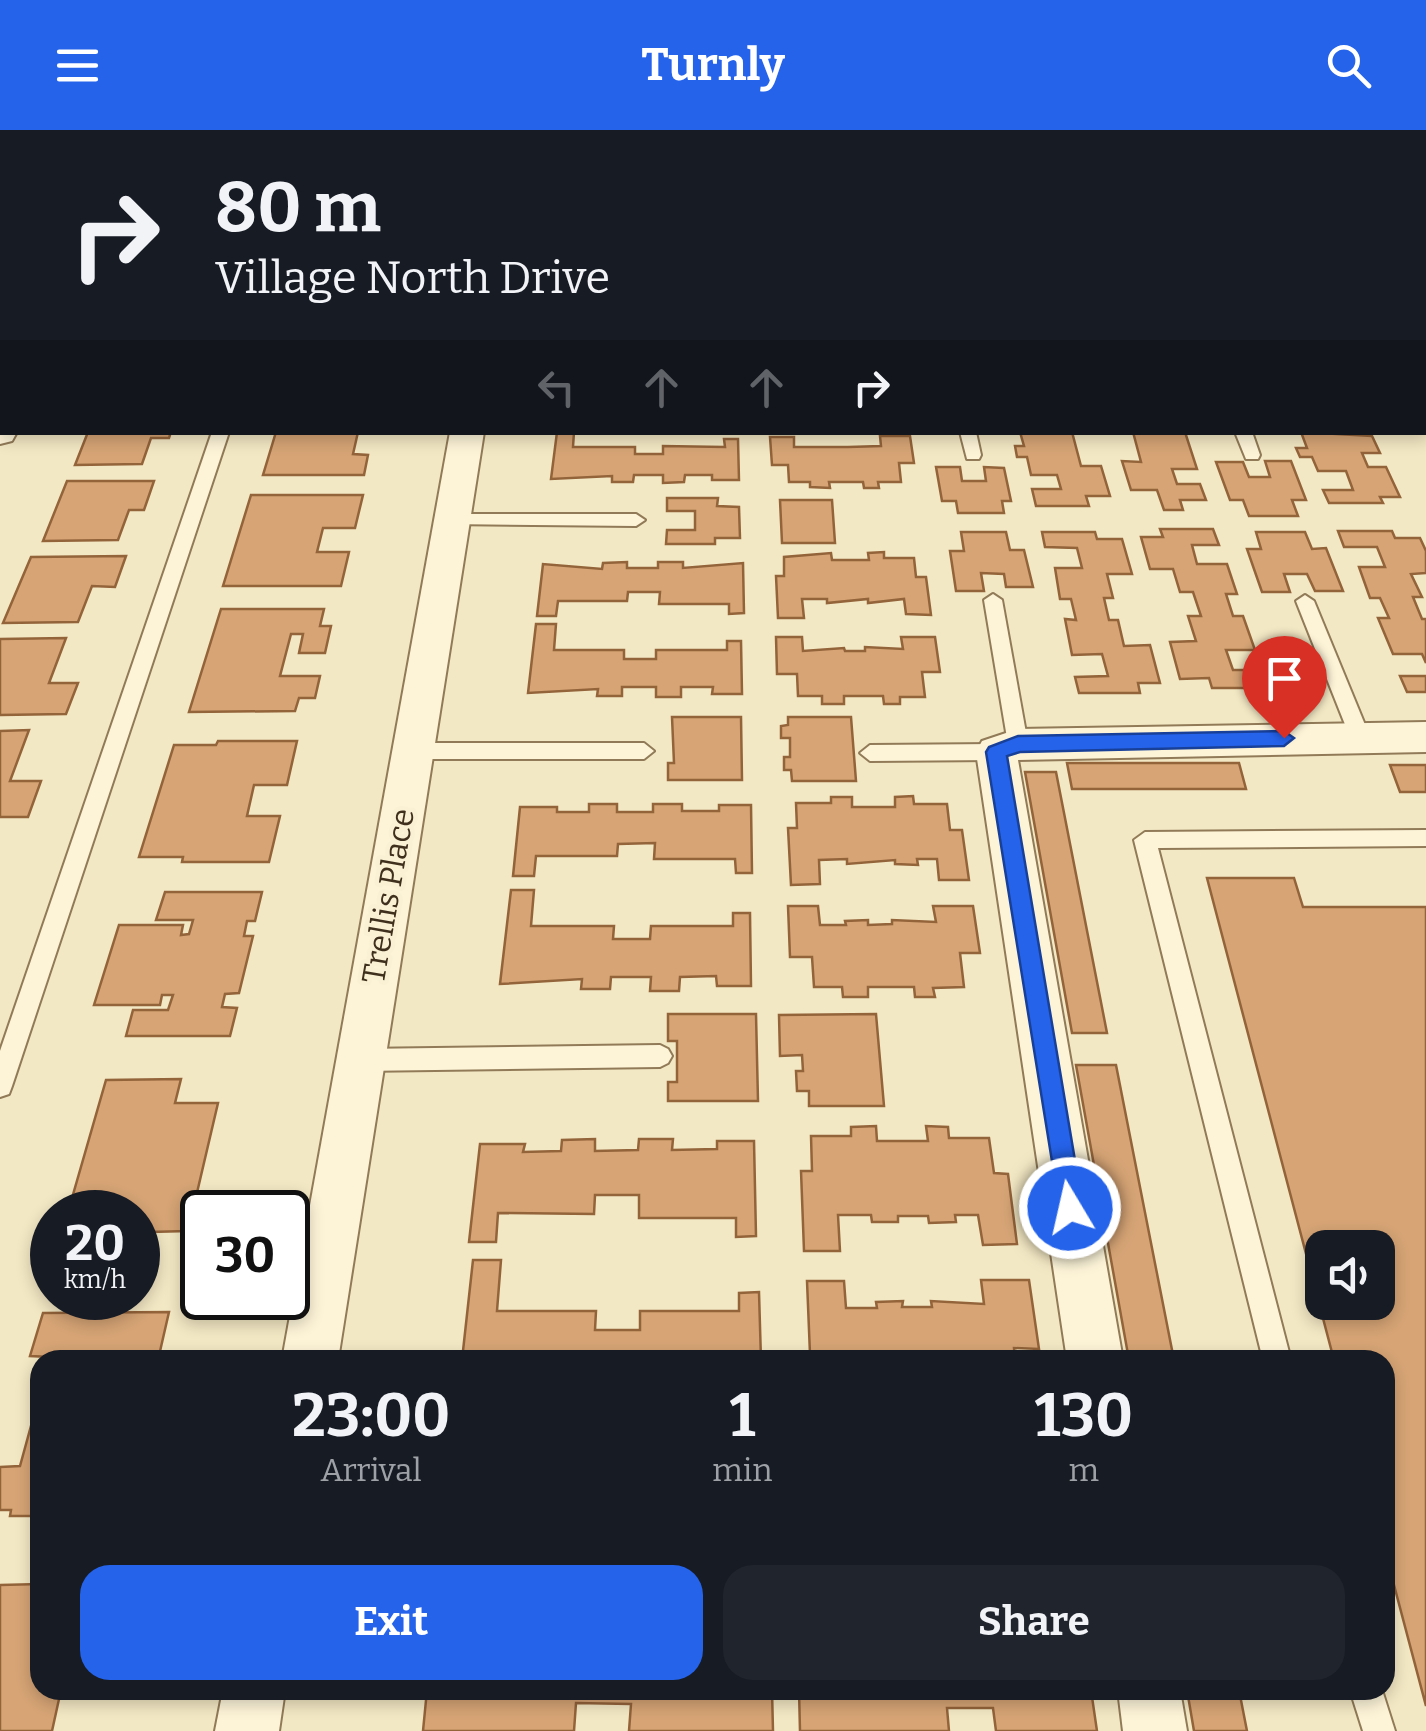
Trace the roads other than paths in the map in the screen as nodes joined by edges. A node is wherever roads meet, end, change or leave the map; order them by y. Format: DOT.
graph roads {
  1 [pos="221,435"];
  2 [pos="466,435"];
  3 [pos="969,435"];
  4 [pos="1244,435"];
  5 [pos="973,455"];
  6 [pos="1252,455"];
  7 [pos="452,520"];
  8 [pos="636,520"];
  9 [pos="993,600"];
  10 [pos="1305,601"];
  11 [pos="1360,737"];
  12 [pos="1426,737"];
  13 [pos="1007,748"];
  14 [pos="413,751"];
  15 [pos="644,751"];
  16 [pos="870,753"];
  17 [pos="1426,838"];
  18 [pos="660,1056"];
  19 [pos="360,1060"];
  20 [pos="0,1086"];
  21 [pos="312,1350"];
  22 [pos="1094,1350"];
  23 [pos="1274,1350"];
  24 [pos="252,1700"];
  25 [pos="1150,1700"];
  26 [pos="1369,1700"];
  27 [pos="247,1731"];
  28 [pos="1155,1731"];
  29 [pos="1379,1731"];
  1 -- 20 [label="lane"];
  2 -- 7 [label="street, Trellis Place"];
  3 -- 5 [label="lane"];
  4 -- 6 [label="lane"];
  7 -- 8 [label="lane"];
  7 -- 14 [label="street, Trellis Place"];
  9 -- 13 [label="lane"];
  10 -- 11 [label="lane"];
  11 -- 12 [label="street"];
  11 -- 13 [label="street"];
  13 -- 16 [label="lane"];
  13 -- 22 [label="street"];
  14 -- 15 [label="lane"];
  14 -- 19 [label="street, Trellis Place"];
  17 -- 23 [label="lane"];
  18 -- 19 [label="lane"];
  19 -- 21 [label="street, Trellis Place"];
  24 -- 27 [label="street"];
  25 -- 28 [label="street"];
  26 -- 29 [label="lane"];
}
